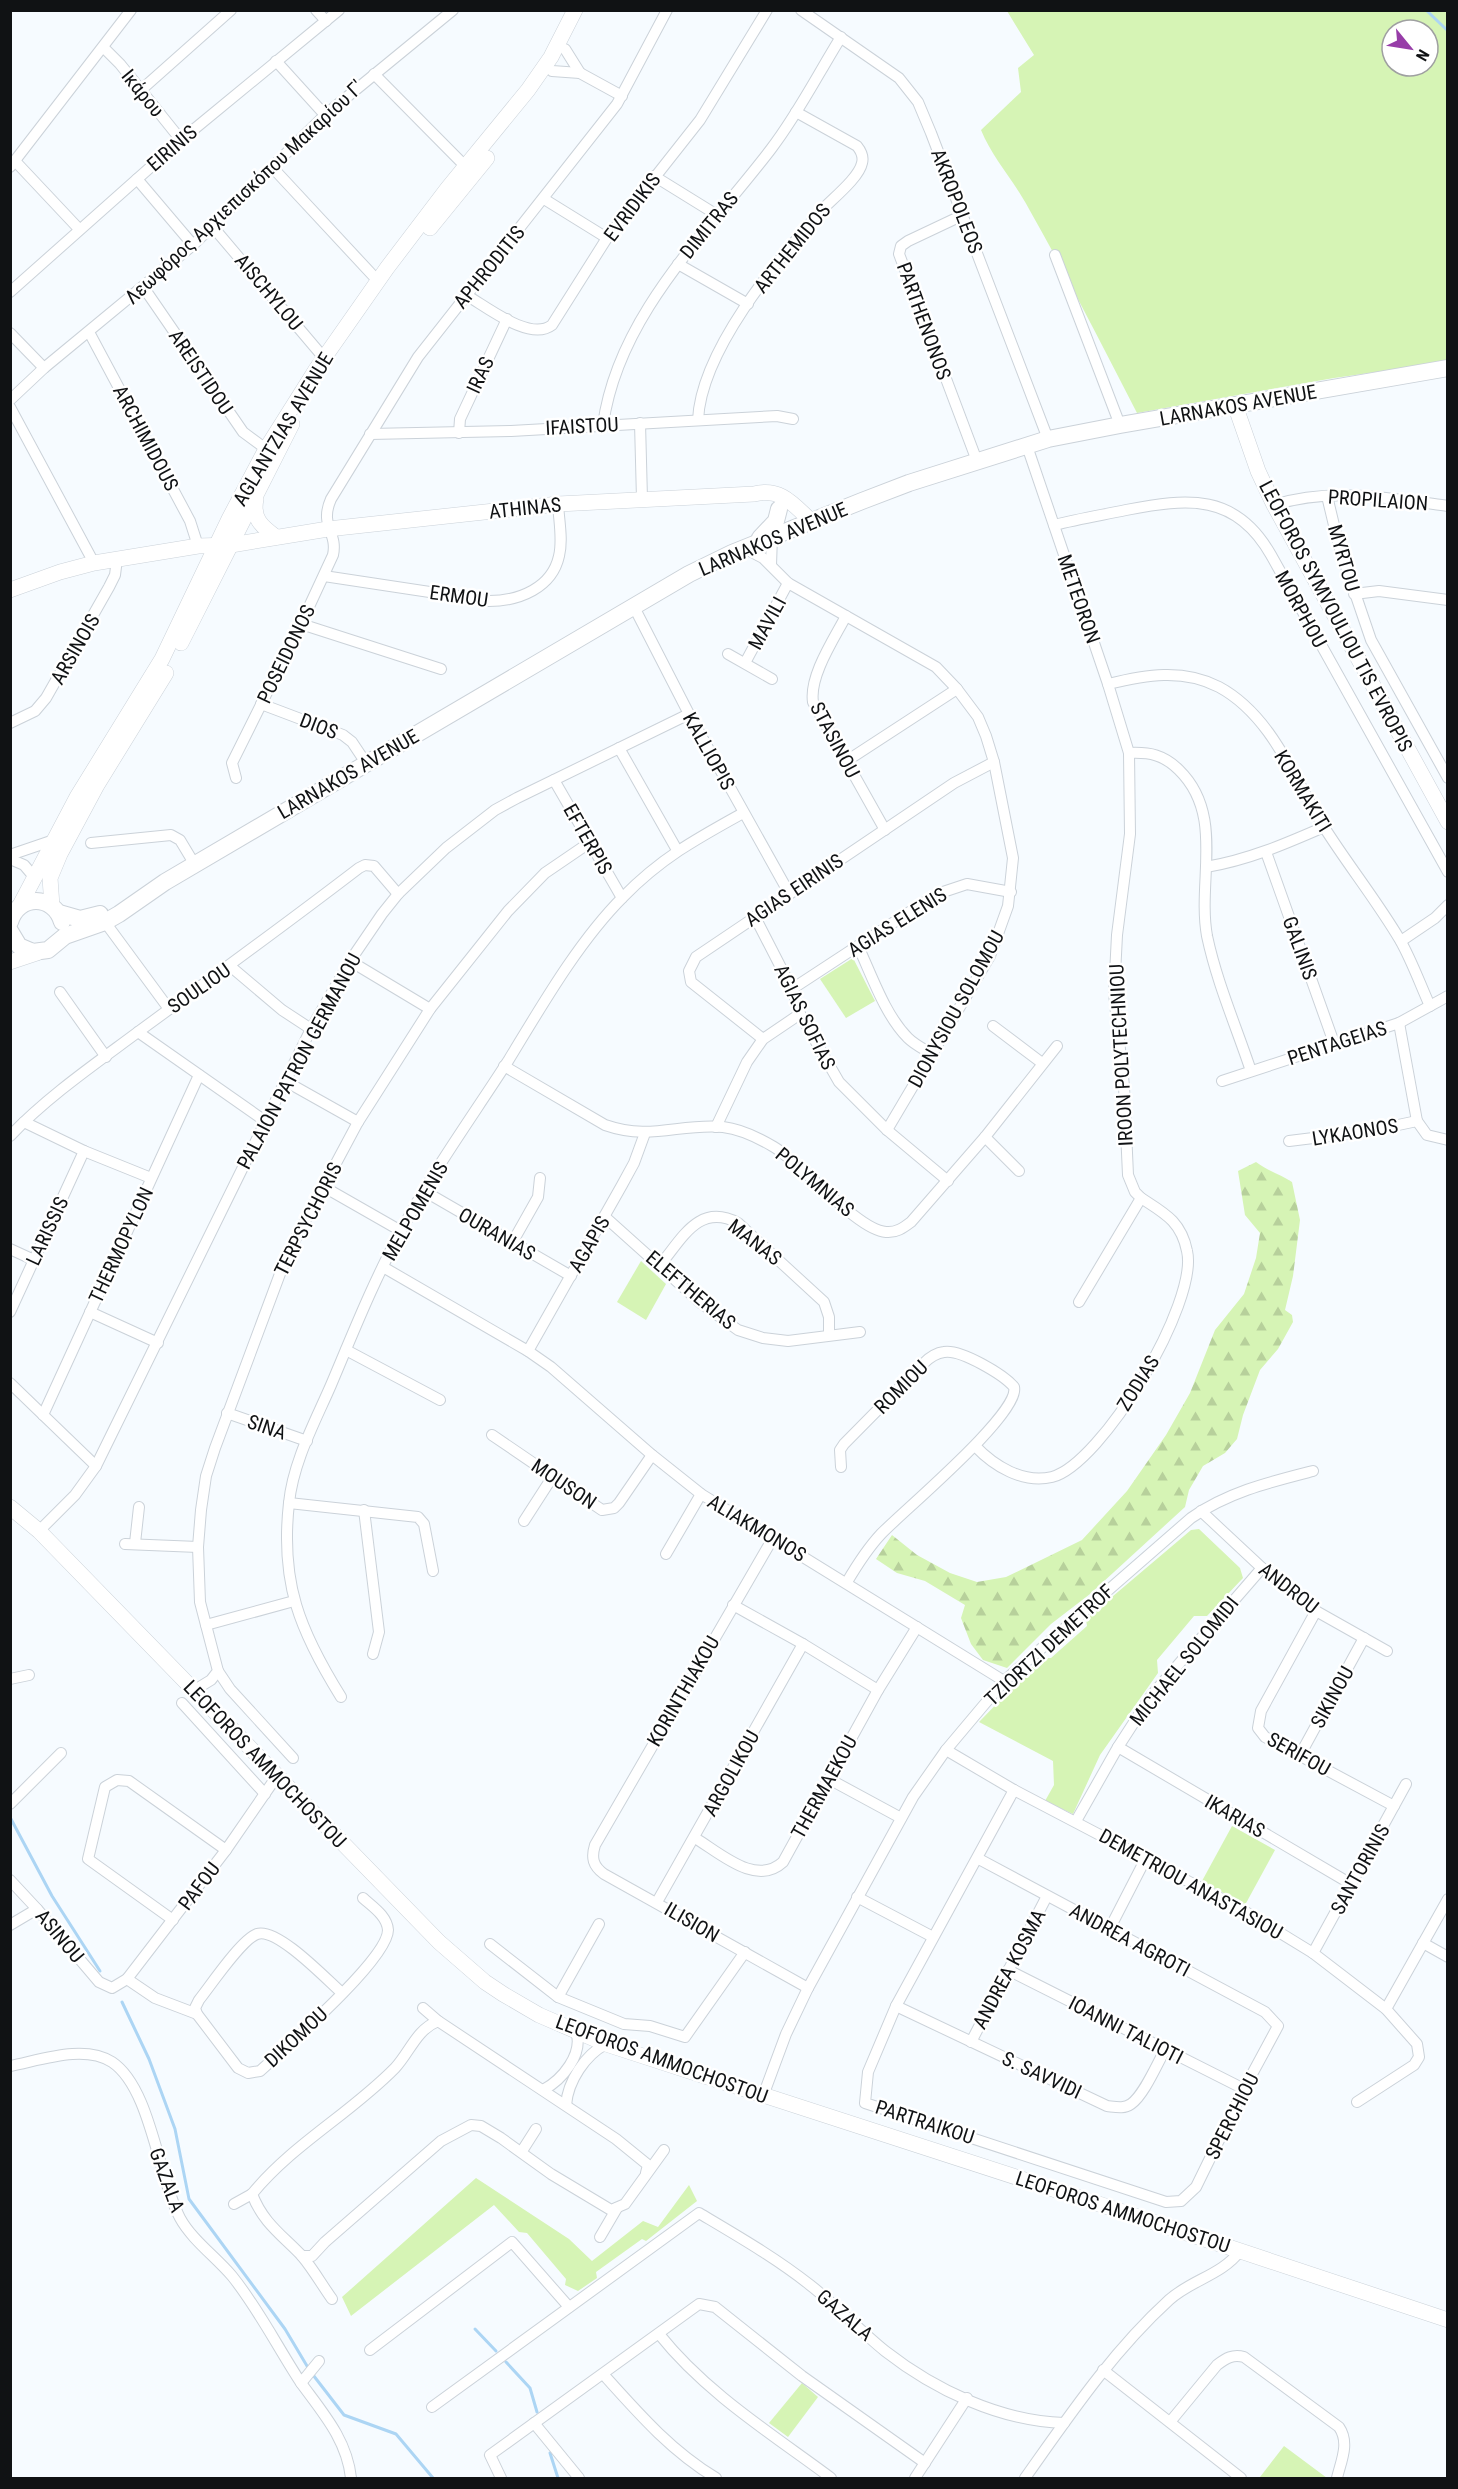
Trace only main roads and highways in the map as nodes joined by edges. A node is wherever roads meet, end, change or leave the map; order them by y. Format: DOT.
graph roads {
  1 [pos="574,10"];
  2 [pos="584,10"];
  3 [pos="1448,368"];
  4 [pos="1235,405"];
  5 [pos="257,493"];
  6 [pos="754,494"];
  7 [pos="778,509"];
  8 [pos="810,520"];
  9 [pos="790,528"];
  10 [pos="276,537"];
  11 [pos="749,545"];
  12 [pos="224,546"];
  13 [pos="191,547"];
  14 [pos="204,574"];
  15 [pos="10,590"];
  16 [pos="1448,822"];
  17 [pos="165,882"];
  18 [pos="19,907"];
  19 [pos="55,910"];
  20 [pos="10,922"];
  21 [pos="10,932"];
  22 [pos="58,940"];
  23 [pos="37,953"];
  24 [pos="10,962"];
  25 [pos="10,1493"];
  26 [pos="10,1507"];
  27 [pos="39,1531"];
  28 [pos="1448,2320"];
  1 -- 12 [label="main road, AGLANTZIAS AVENUE"];
  2 -- 5 [label="main road, AGLANTZIAS AVENUE"];
  3 -- 4 [label="main road, LARNAKOS AVENUE"];
  4 -- 8 [label="main road, LARNAKOS AVENUE"];
  4 -- 16 [label="main road, LEOFOROS SYMVOULIOU TIS EVROPIS"];
  5 -- 10 [label="main road"];
  5 -- 12 [label="main road, AGLANTZIAS AVENUE"];
  6 -- 7 [label="main road"];
  6 -- 8 [label="main road, ATHINAS"];
  6 -- 10 [label="main road, ATHINAS"];
  7 -- 9 [label="main road"];
  7 -- 11 [label="main road"];
  8 -- 9 [label="main road, LARNAKOS AVENUE"];
  9 -- 11 [label="main road, LARNAKOS AVENUE"];
  10 -- 12 [label="main road, ATHINAS"];
  11 -- 17 [label="main road, LARNAKOS AVENUE"];
  12 -- 13 [label="main road, ATHINAS"];
  12 -- 14 [label="main road, AGLANTZIAS AVENUE"];
  12 -- 19 [label="main road, AGLANTZIAS AVENUE"];
  13 -- 14 [label="main road"];
  13 -- 15 [label="main road, ATHINAS"];
  14 -- 18 [label="main road, AGLANTZIAS AVENUE"];
  17 -- 19 [label="main road, LARNAKOS AVENUE"];
  17 -- 22 [label="main road, LARNAKOS AVENUE"];
  18 -- 19 [label="main road, LARNAKOS AVENUE"];
  18 -- 20 [label="main road"];
  19 -- 22 [label="main road"];
  21 -- 23 [label="main road"];
  22 -- 23 [label="main road, LARNAKOS AVENUE"];
  23 -- 24 [label="main road, LARNAKOS AVENUE"];
  25 -- 27 [label="main road"];
  26 -- 27 [label="main road"];
  27 -- 28 [label="main road, LEOFOROS AMMOCHOSTOU"];
}
